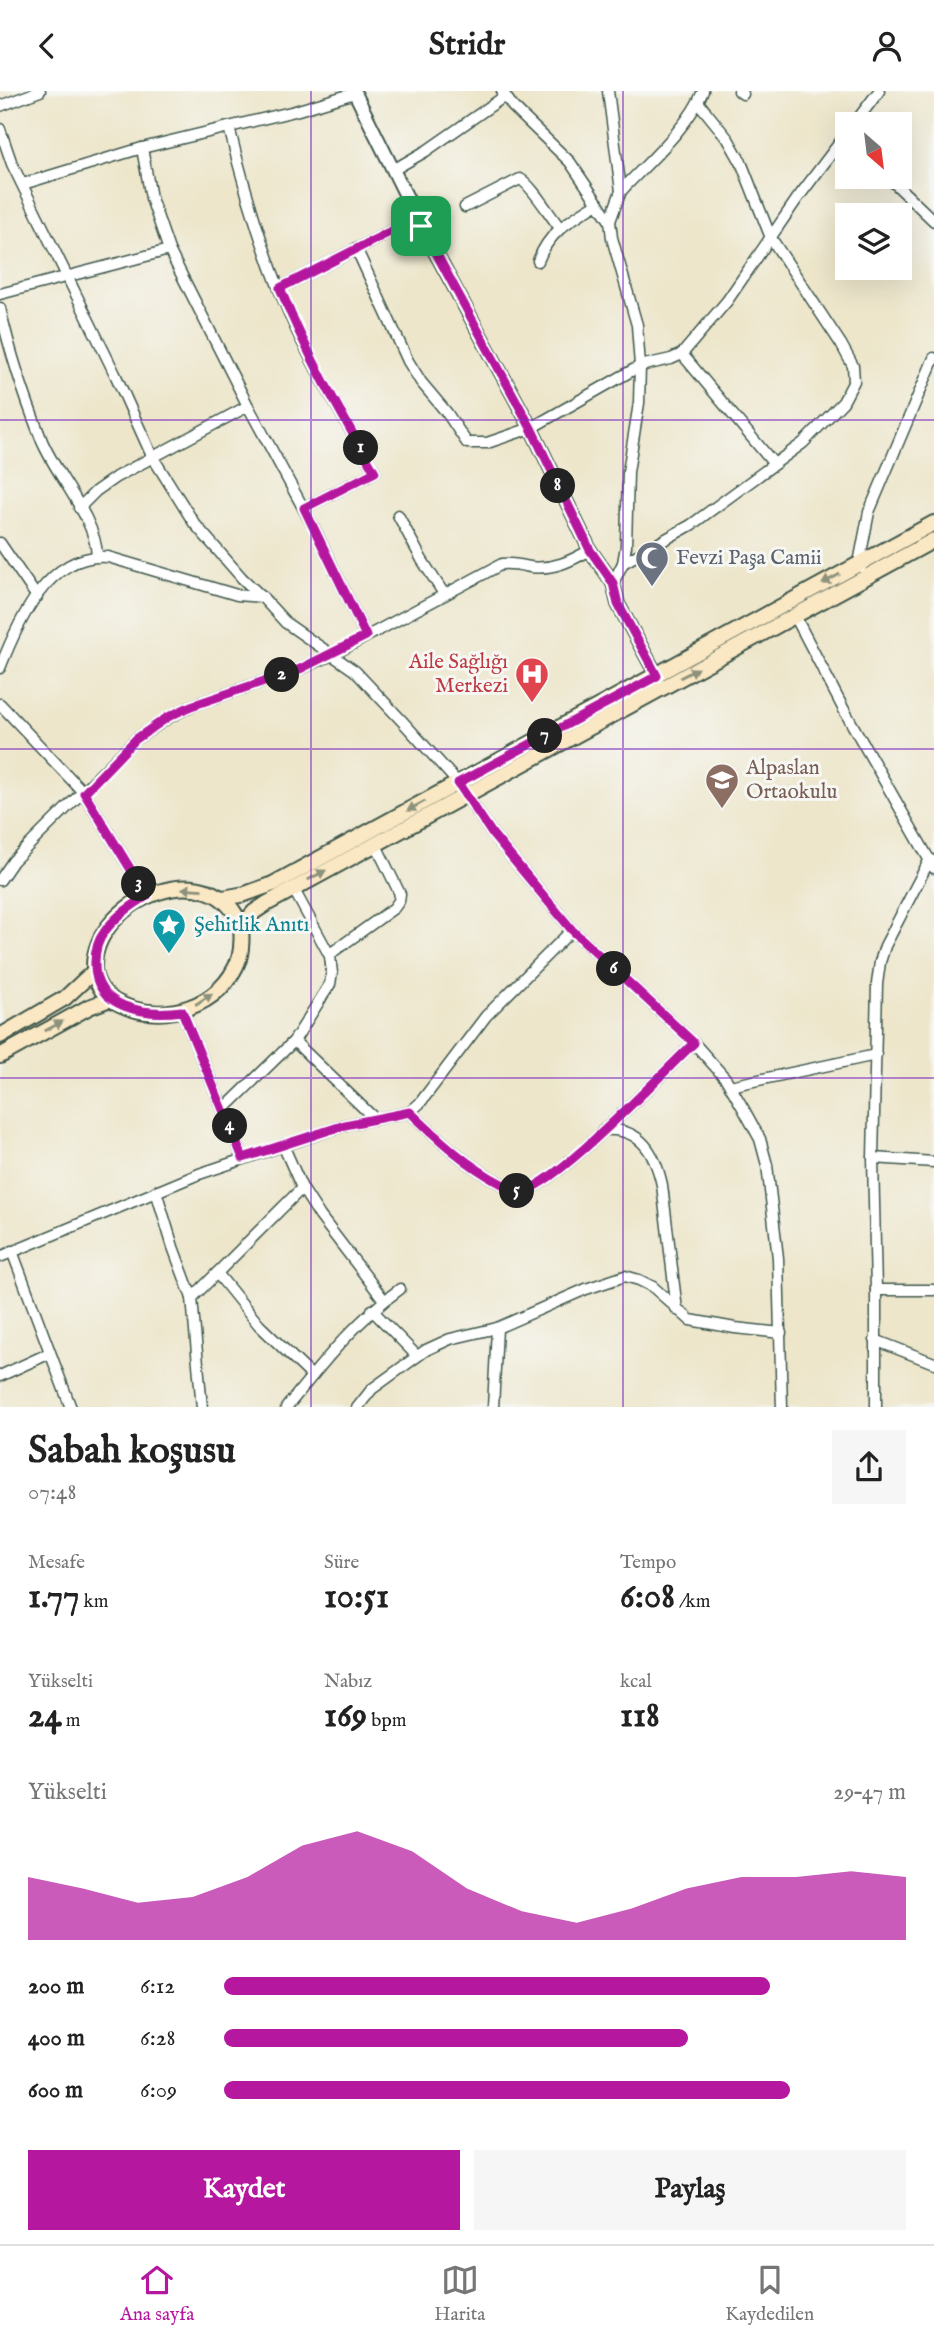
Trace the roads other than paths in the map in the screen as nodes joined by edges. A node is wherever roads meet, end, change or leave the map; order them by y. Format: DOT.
graph roads {
  1 [pos="40,91"];
  2 [pos="608,91"];
  3 [pos="703,91"];
  4 [pos="354,92"];
  5 [pos="872,93"];
  6 [pos="503,94"];
  7 [pos="698,102"];
  8 [pos="0,106"];
  9 [pos="860,112"];
  10 [pos="229,127"];
  11 [pos="0,129"];
  12 [pos="142,148"];
  13 [pos="835,151"];
  14 [pos="393,170"];
  15 [pos="23,184"];
  16 [pos="901,189"];
  17 [pos="621,191"];
  18 [pos="598,203"];
  19 [pos="465,208"];
  20 [pos="417,218"];
  21 [pos="610,221"];
  22 [pos="934,221"];
  23 [pos="560,228"];
  24 [pos="771,238"];
  25 [pos="356,248"];
  26 [pos="169,250"];
  27 [pos="538,261"];
  28 [pos="68,277"];
  29 [pos="280,288"];
  30 [pos="0,294"];
  31 [pos="0,308"];
  32 [pos="682,354"];
  33 [pos="934,358"];
  34 [pos="640,366"];
  35 [pos="248,406"];
  36 [pos="531,428"];
  37 [pos="152,456"];
  38 [pos="774,464"];
  39 [pos="79,508"];
  40 [pos="304,508"];
  41 [pos="398,515"];
  42 [pos="934,523"];
  43 [pos="934,540"];
  44 [pos="0,543"];
  45 [pos="590,550"];
  46 [pos="97,556"];
  47 [pos="623,563"];
  48 [pos="863,570"];
  49 [pos="613,583"];
  50 [pos="444,594"];
  51 [pos="37,597"];
  52 [pos="263,597"];
  53 [pos="795,616"];
  54 [pos="366,636"];
  55 [pos="332,655"];
  56 [pos="0,668"];
  57 [pos="657,676"];
  58 [pos="0,704"];
  59 [pos="462,789"];
  60 [pos="84,793"];
  61 [pos="376,843"];
  62 [pos="932,863"];
  63 [pos="0,880"];
  64 [pos="293,888"];
  65 [pos="147,896"];
  66 [pos="223,898"];
  67 [pos="241,927"];
  68 [pos="572,930"];
  69 [pos="330,956"];
  70 [pos="94,971"];
  71 [pos="110,999"];
  72 [pos="182,1011"];
  73 [pos="0,1036"];
  74 [pos="294,1041"];
  75 [pos="694,1043"];
  76 [pos="876,1055"];
  77 [pos="0,1056"];
  78 [pos="730,1086"];
  79 [pos="223,1110"];
  80 [pos="410,1112"];
  81 [pos="375,1119"];
  82 [pos="603,1131"];
  83 [pos="283,1145"];
  84 [pos="243,1158"];
  85 [pos="873,1158"];
  86 [pos="934,1162"];
  87 [pos="302,1188"];
  88 [pos="156,1191"];
  89 [pos="12,1251"];
  90 [pos="0,1257"];
  91 [pos="217,1273"];
  92 [pos="400,1289"];
  93 [pos="876,1290"];
  94 [pos="934,1290"];
  95 [pos="192,1298"];
  96 [pos="384,1300"];
  97 [pos="372,1310"];
  98 [pos="677,1310"];
  99 [pos="497,1328"];
  100 [pos="780,1333"];
  101 [pos="875,1340"];
  102 [pos="50,1353"];
  103 [pos="417,1356"];
  104 [pos="934,1363"];
  105 [pos="0,1376"];
  106 [pos="312,1376"];
  107 [pos="71,1407"];
  108 [pos="202,1407"];
  109 [pos="287,1407"];
  110 [pos="358,1407"];
  111 [pos="493,1407"];
  112 [pos="782,1407"];
  113 [pos="876,1407"];
  1 -- 8 [label="street"];
  2 -- 17 [label="street"];
  3 -- 7 [label="street"];
  4 -- 10 [label="street"];
  4 -- 14 [label="street"];
  5 -- 9 [label="street"];
  6 -- 14 [label="street"];
  6 -- 18 [label="street"];
  7 -- 17 [label="street"];
  7 -- 24 [label="street"];
  10 -- 12 [label="street"];
  10 -- 29 [label="street"];
  11 -- 15 [label="street"];
  12 -- 15 [label="street"];
  12 -- 26 [label="street"];
  13 -- 24 [label="street"];
  14 -- 20 [label="street"];
  15 -- 28 [label="street"];
  16 -- 22 [label="street"];
  17 -- 21 [label="street"];
  18 -- 21 [label="street"];
  18 -- 23 [label="street"];
  19 -- 23 [label="street"];
  20 -- 25 [label="street"];
  20 -- 36 [label="street"];
  21 -- 34 [label="street"];
  23 -- 27 [label="street"];
  24 -- 32 [label="street"];
  24 -- 38 [label="street"];
  25 -- 29 [label="street"];
  25 -- 36 [label="street"];
  26 -- 28 [label="street"];
  26 -- 35 [label="street"];
  28 -- 30 [label="street"];
  28 -- 37 [label="street"];
  29 -- 40 [label="street"];
  31 -- 39 [label="street"];
  32 -- 34 [label="street"];
  32 -- 38 [label="street"];
  33 -- 48 [label="street"];
  34 -- 36 [label="street"];
  34 -- 47 [label="street"];
  35 -- 37 [label="street"];
  35 -- 40 [label="street"];
  36 -- 45 [label="street"];
  37 -- 39 [label="street"];
  37 -- 52 [label="street"];
  38 -- 47 [label="street"];
  39 -- 46 [label="street"];
  40 -- 54 [label="street"];
  41 -- 50 [label="street"];
  42 -- 48 [label="main road"];
  43 -- 48 [label="main road"];
  44 -- 51 [label="street"];
  45 -- 49 [label="street"];
  45 -- 50 [label="street"];
  46 -- 51 [label="street"];
  46 -- 52 [label="street"];
  47 -- 49 [label="street"];
  48 -- 53 [label="main road"];
  48 -- 57 [label="main road, one-way"];
  49 -- 57 [label="street"];
  50 -- 54 [label="street"];
  51 -- 56 [label="street"];
  52 -- 55 [label="street"];
  59 -- 53 [label="main road, one-way"];
  53 -- 62 [label="street"];
  54 -- 55 [label="street"];
  55 -- 59 [label="street"];
  55 -- 60 [label="street"];
  57 -- 59 [label="main road"];
  58 -- 60 [label="street"];
  59 -- 61 [label="main road"];
  59 -- 66 [label="main road, one-way"];
  59 -- 68 [label="street"];
  60 -- 63 [label="street"];
  60 -- 65 [label="street"];
  64 -- 61 [label="main road, one-way"];
  61 -- 69 [label="street"];
  62 -- 76 [label="street"];
  64 -- 67 [label="main road"];
  64 -- 69 [label="street"];
  66 -- 65 [label="main road, one-way"];
  65 -- 70 [label="main road"];
  66 -- 67 [label="main road"];
  72 -- 67 [label="main road, one-way"];
  68 -- 75 [label="street"];
  68 -- 80 [label="street"];
  69 -- 74 [label="street"];
  70 -- 71 [label="main road"];
  70 -- 73 [label="main road"];
  71 -- 72 [label="main road"];
  77 -- 71 [label="main road, one-way"];
  72 -- 79 [label="street"];
  74 -- 79 [label="street"];
  74 -- 81 [label="street"];
  75 -- 78 [label="street"];
  75 -- 82 [label="street"];
  76 -- 78 [label="street"];
  76 -- 85 [label="street"];
  78 -- 100 [label="street"];
  79 -- 84 [label="street"];
  80 -- 81 [label="street"];
  80 -- 82 [label="street"];
  81 -- 83 [label="street"];
  82 -- 98 [label="street"];
  83 -- 84 [label="street"];
  83 -- 87 [label="street"];
  84 -- 88 [label="street"];
  85 -- 86 [label="street"];
  85 -- 93 [label="street"];
  87 -- 91 [label="street"];
  87 -- 96 [label="street"];
  88 -- 89 [label="street"];
  88 -- 95 [label="street"];
  89 -- 90 [label="street"];
  89 -- 102 [label="street"];
  91 -- 95 [label="street"];
  91 -- 106 [label="street"];
  92 -- 96 [label="street"];
  93 -- 94 [label="street"];
  93 -- 101 [label="street"];
  95 -- 108 [label="street"];
  96 -- 97 [label="street"];
  97 -- 103 [label="street"];
  97 -- 106 [label="street"];
  98 -- 99 [label="street"];
  98 -- 100 [label="street"];
  99 -- 103 [label="street"];
  99 -- 111 [label="street"];
  100 -- 112 [label="street"];
  101 -- 104 [label="street"];
  101 -- 113 [label="street"];
  102 -- 105 [label="street"];
  102 -- 107 [label="street"];
  103 -- 110 [label="street"];
  106 -- 109 [label="street"];
}
